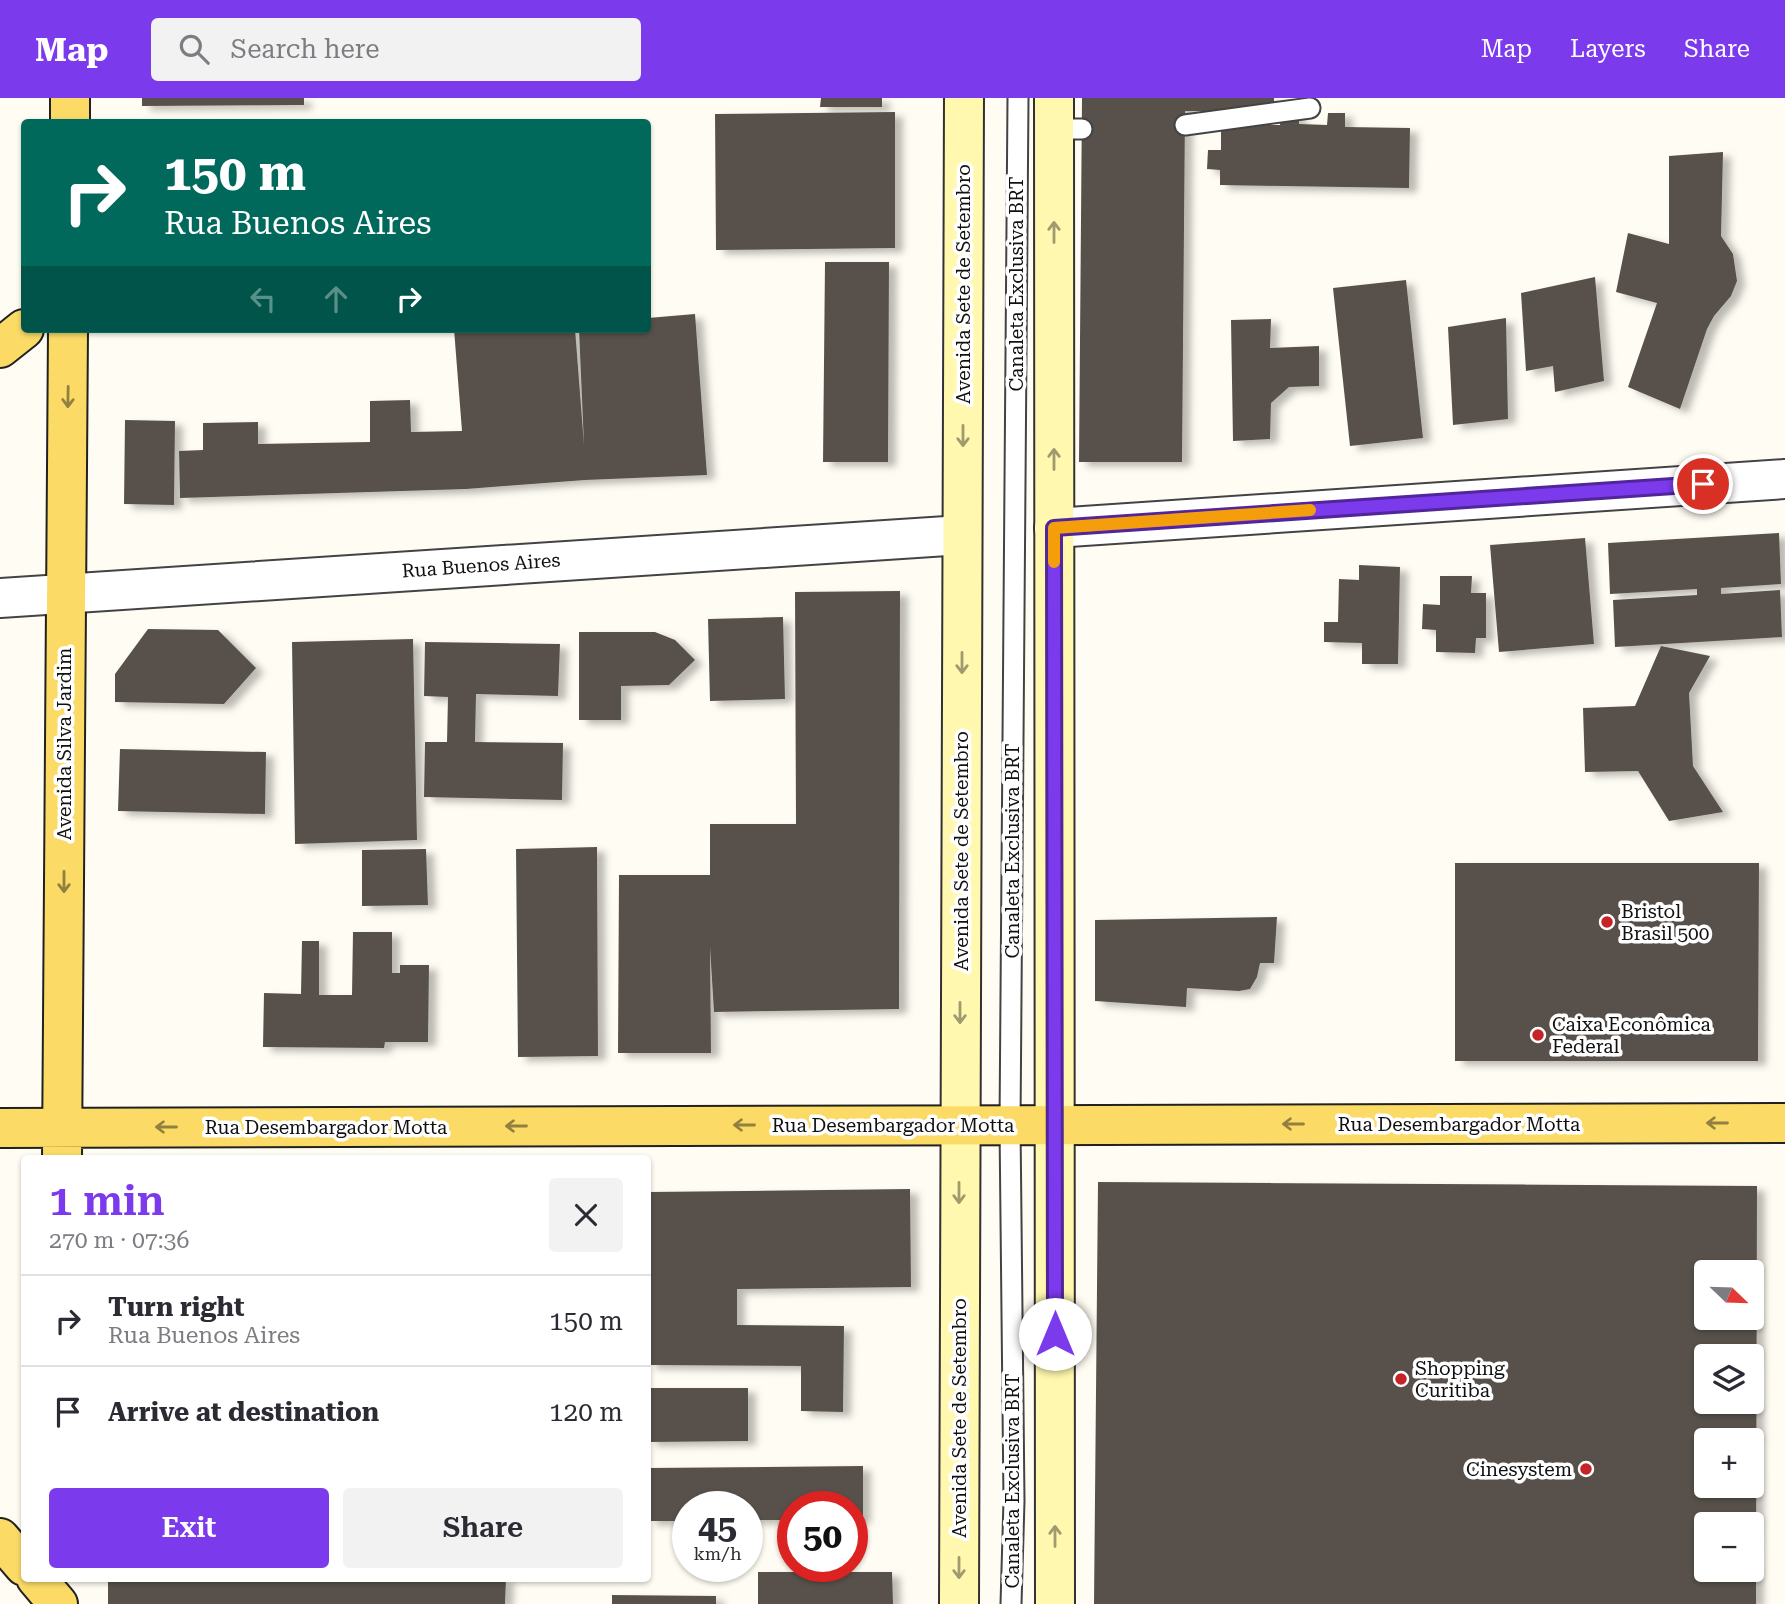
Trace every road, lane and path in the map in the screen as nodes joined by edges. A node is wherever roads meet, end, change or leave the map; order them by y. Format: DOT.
graph roads {
  1 [pos="70,98"];
  2 [pos="964,98"];
  3 [pos="1018,98"];
  4 [pos="1310,108"];
  5 [pos="70,119"];
  6 [pos="1063,119"];
  7 [pos="1185,125"];
  8 [pos="21,331"];
  9 [pos="68,333"];
  10 [pos="0,348"];
  11 [pos="1785,479"];
  12 [pos="1054,528"];
  13 [pos="962,535"];
  14 [pos="65,593"];
  15 [pos="0,598"];
  16 [pos="1785,1123"];
  17 [pos="959,1125"];
  18 [pos="1010,1125"];
  19 [pos="1054,1125"];
  20 [pos="0,1128"];
  21 [pos="62,1143"];
  22 [pos="0,1538"];
  23 [pos="21,1562"];
  24 [pos="39,1582"];
  25 [pos="58,1582"];
  26 [pos="58,1604"];
  27 [pos="959,1604"];
  28 [pos="1012,1604"];
  29 [pos="1055,1604"];
  1 -- 5 [label="main road"];
  2 -- 13 [label="main road, Avenida Sete de Setembro, one-way"];
  3 -- 18 [label="lane, Canaleta Exclusiva BRT"];
  4 -- 7 [label="lane"];
  12 -- 6 [label="main road, one-way"];
  8 -- 10 [label="main road"];
  9 -- 14 [label="main road, Avenida Silva Jardim, one-way"];
  11 -- 12 [label="street"];
  12 -- 19 [label="main road"];
  13 -- 14 [label="street, Rua Buenos Aires"];
  13 -- 17 [label="main road, Avenida Sete de Setembro, one-way"];
  14 -- 15 [label="street, Rua Buenos Aires"];
  14 -- 21 [label="main road, Avenida Silva Jardim, one-way"];
  16 -- 19 [label="main road, Rua Desembargador Motta, one-way"];
  17 -- 18 [label="main road, Rua Desembargador Motta"];
  17 -- 21 [label="main road, Rua Desembargador Motta, one-way"];
  17 -- 27 [label="main road, Avenida Sete de Setembro, one-way"];
  18 -- 19 [label="main road, Rua Desembargador Motta"];
  18 -- 28 [label="lane, Canaleta Exclusiva BRT"];
  29 -- 19 [label="main road, one-way"];
  20 -- 21 [label="main road, Rua Desembargador Motta"];
  22 -- 23 [label="main road"];
  24 -- 26 [label="main road"];
  25 -- 26 [label="main road"];
}
